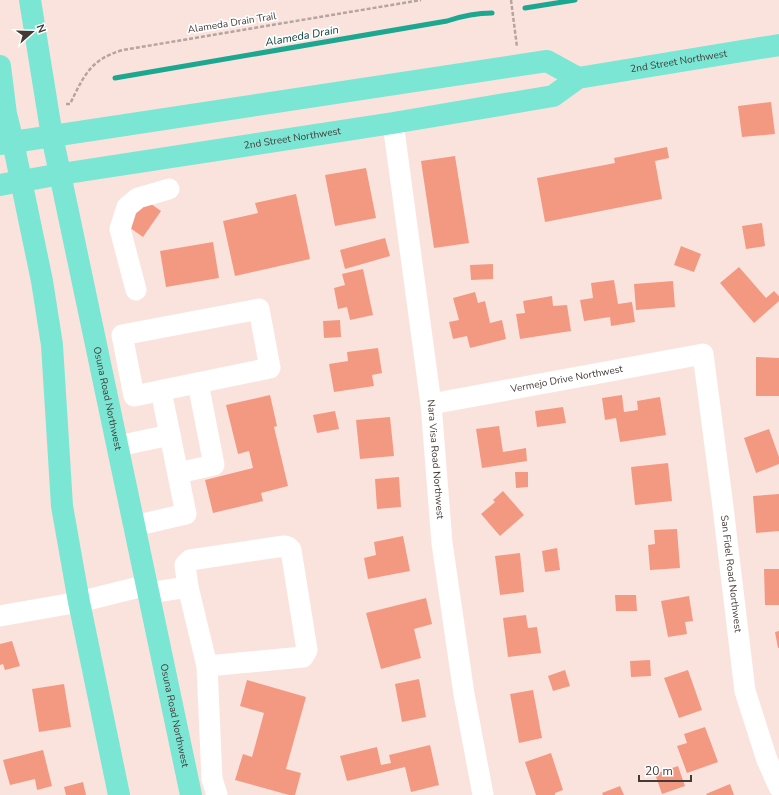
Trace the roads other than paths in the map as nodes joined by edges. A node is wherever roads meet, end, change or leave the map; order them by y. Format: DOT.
graph roads {
  1 [pos="30,0"];
  2 [pos="779,45"];
  3 [pos="0,66"];
  4 [pos="578,78"];
  5 [pos="393,123"];
  6 [pos="52,136"];
  7 [pos="7,143"];
  8 [pos="61,174"];
  9 [pos="21,180"];
  10 [pos="0,184"];
  11 [pos="169,189"];
  12 [pos="136,290"];
  13 [pos="703,354"];
  14 [pos="198,383"];
  15 [pos="161,391"];
  16 [pos="431,404"];
  17 [pos="170,435"];
  18 [pos="118,446"];
  19 [pos="178,473"];
  20 [pos="134,526"];
  21 [pos="188,587"];
  22 [pos="148,589"];
  23 [pos="79,602"];
  24 [pos="0,616"];
  25 [pos="207,666"];
  26 [pos="779,787"];
  27 [pos="119,795"];
  28 [pos="191,795"];
  29 [pos="217,795"];
  30 [pos="483,795"];
  1 -- 6 [label="main road, Osuna Road Northwest"];
  2 -- 4 [label="main road, 2nd Street Northwest"];
  3 -- 7 [label="main road"];
  4 -- 5 [label="main road, 2nd Street Northwest"];
  4 -- 6 [label="main road"];
  5 -- 8 [label="main road, 2nd Street Northwest"];
  5 -- 16 [label="street, Nara Visa Road Northwest"];
  6 -- 7 [label="main road"];
  6 -- 8 [label="main road, Osuna Road Northwest"];
  7 -- 9 [label="main road"];
  8 -- 9 [label="main road, 2nd Street Northwest"];
  8 -- 18 [label="main road, Osuna Road Northwest"];
  9 -- 10 [label="main road, 2nd Street Northwest"];
  9 -- 23 [label="main road"];
  11 -- 12 [label="street"];
  13 -- 16 [label="street, Vermejo Drive Northwest"];
  13 -- 26 [label="street, San Fidel Road Northwest"];
  14 -- 15 [label="street"];
  14 -- 15 [label="street"];
  14 -- 19 [label="street"];
  15 -- 17 [label="street"];
  16 -- 30 [label="street, Nara Visa Road Northwest"];
  17 -- 18 [label="street"];
  17 -- 19 [label="street"];
  18 -- 20 [label="main road, Osuna Road Northwest"];
  19 -- 20 [label="street"];
  20 -- 22 [label="main road, Osuna Road Northwest"];
  21 -- 22 [label="street"];
  21 -- 25 [label="street"];
  21 -- 25 [label="street"];
  22 -- 23 [label="street"];
  22 -- 28 [label="main road, Osuna Road Northwest"];
  23 -- 24 [label="street"];
  23 -- 27 [label="main road"];
  25 -- 29 [label="street"];
}
